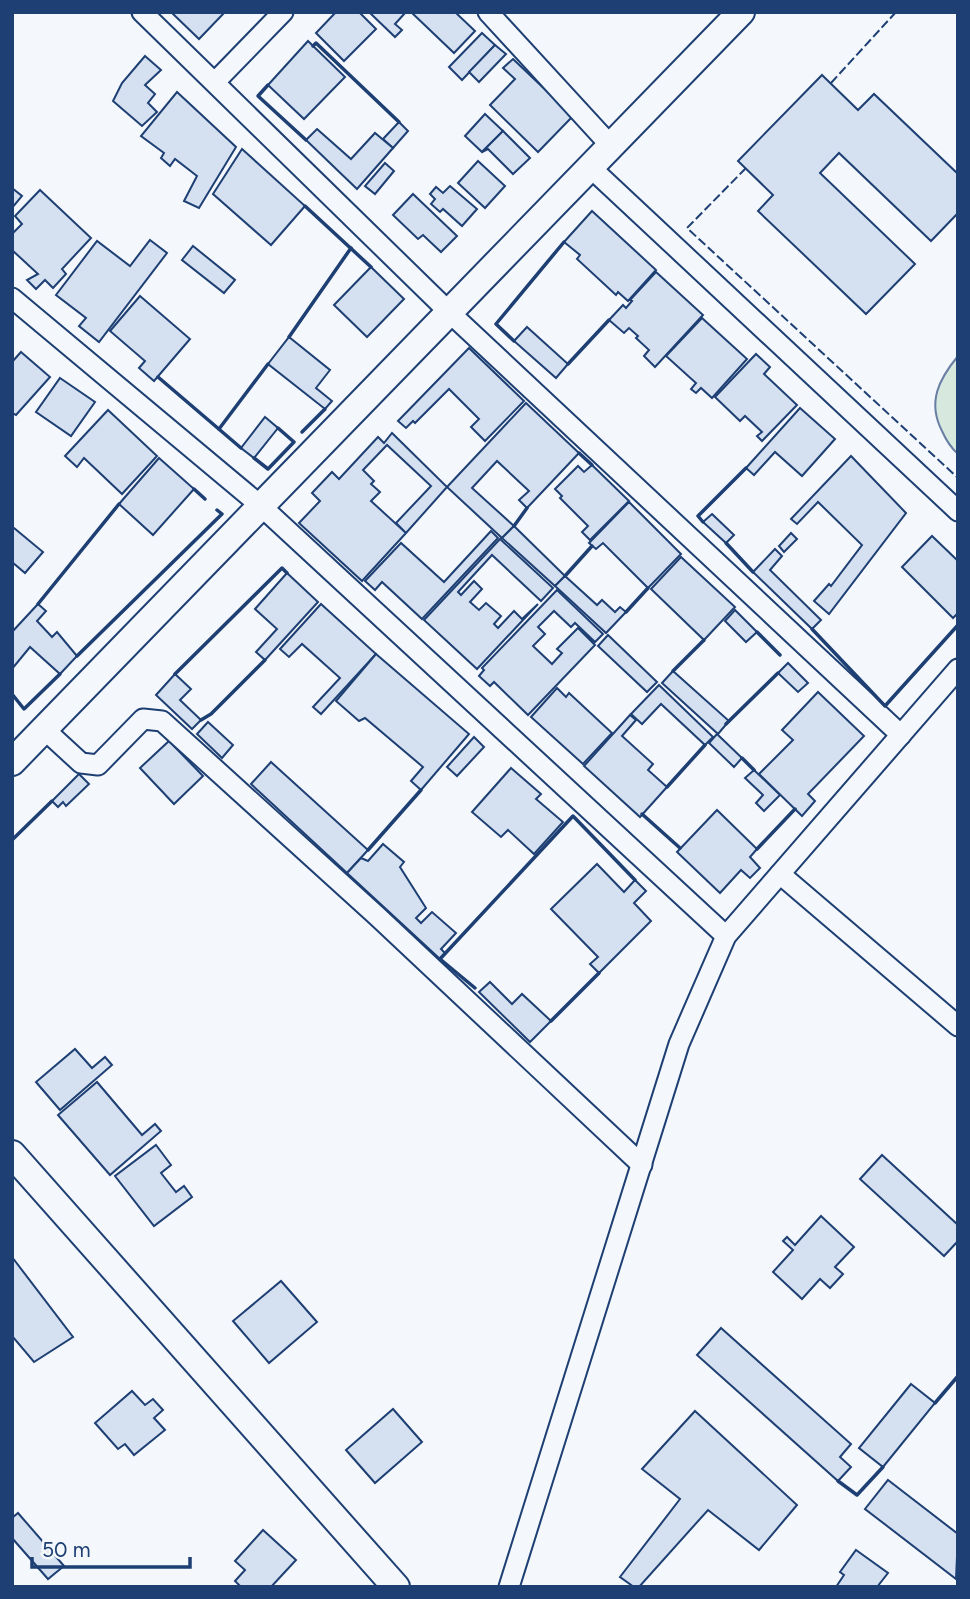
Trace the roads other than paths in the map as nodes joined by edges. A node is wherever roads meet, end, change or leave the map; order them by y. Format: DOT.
graph roads {
  1 [pos="142,12"];
  2 [pos="283,12"];
  3 [pos="488,12"];
  4 [pos="741,12"];
  5 [pos="215,82"];
  6 [pos="611,146"];
  7 [pos="590,167"];
  8 [pos="12,298"];
  9 [pos="449,312"];
  10 [pos="261,506"];
  11 [pos="958,511"];
  12 [pos="958,669"];
  13 [pos="44,729"];
  14 [pos="901,734"];
  15 [pos="12,762"];
  16 [pos="780,874"];
  17 [pos="726,936"];
  18 [pos="958,1026"];
  19 [pos="12,1154"];
  20 [pos="642,1165"];
  21 [pos="396,1587"];
  22 [pos="509,1587"];
  1 -- 5 [label="street"];
  2 -- 5 [label="street"];
  3 -- 6 [label="street"];
  4 -- 6 [label="main road"];
  5 -- 9 [label="street"];
  6 -- 7 [label="main road"];
  7 -- 9 [label="main road"];
  7 -- 11 [label="street"];
  8 -- 10 [label="street"];
  9 -- 10 [label="main road"];
  9 -- 14 [label="street"];
  10 -- 13 [label="main road"];
  10 -- 17 [label="street"];
  12 -- 14 [label="street"];
  13 -- 15 [label="main road"];
  13 -- 20 [label="street"];
  14 -- 16 [label="street"];
  16 -- 17 [label="street"];
  16 -- 18 [label="street"];
  17 -- 20 [label="street"];
  19 -- 21 [label="main road"];
  20 -- 22 [label="street"];
}
